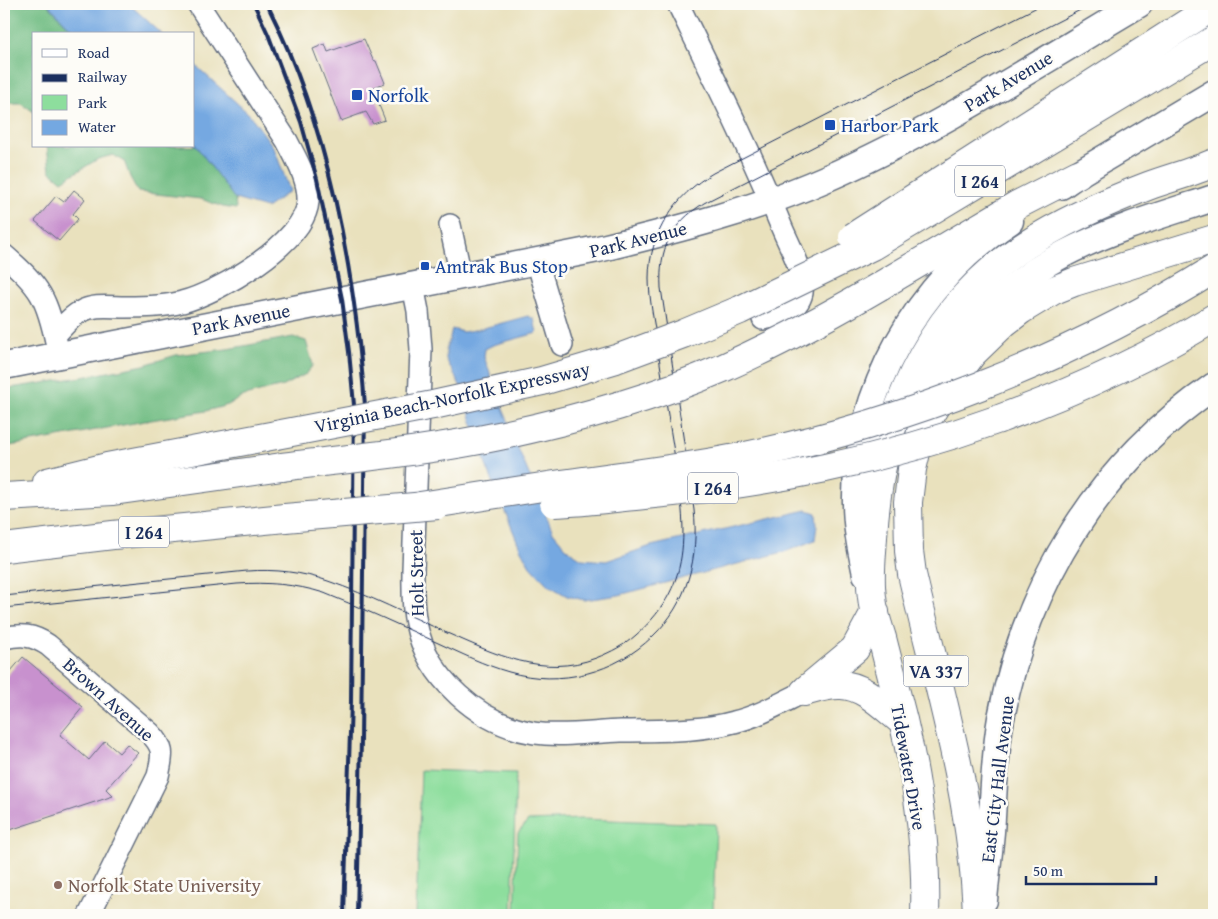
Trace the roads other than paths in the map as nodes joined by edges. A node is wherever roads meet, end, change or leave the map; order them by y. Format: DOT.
graph roads {
  1 [pos="198,4"];
  2 [pos="678,4"];
  3 [pos="1139,4"];
  4 [pos="1214,6"];
  5 [pos="1214,40"];
  6 [pos="1214,93"];
  7 [pos="1214,163"];
  8 [pos="1078,174"];
  9 [pos="1214,176"];
  10 [pos="1214,198"];
  11 [pos="771,200"];
  12 [pos="1152,200"];
  13 [pos="450,225"];
  14 [pos="1214,239"];
  15 [pos="4,254"];
  16 [pos="537,261"];
  17 [pos="1214,269"];
  18 [pos="462,276"];
  19 [pos="413,286"];
  20 [pos="752,314"];
  21 [pos="1214,318"];
  22 [pos="1214,328"];
  23 [pos="57,345"];
  24 [pos="562,345"];
  25 [pos="1148,354"];
  26 [pos="4,366"];
  27 [pos="1214,386"];
  28 [pos="922,428"];
  29 [pos="4,493"];
  30 [pos="4,497"];
  31 [pos="420,506"];
  32 [pos="4,548"];
  33 [pos="873,604"];
  34 [pos="4,638"];
  35 [pos="804,692"];
  36 [pos="903,722"];
  37 [pos="89,915"];
  38 [pos="925,915"];
  39 [pos="977,915"];
  40 [pos="982,915"];
  1 -- 23 [label="street"];
  2 -- 11 [label="street"];
  3 -- 11 [label="main road, Park Avenue"];
  4 -- 20 [label="highway, bridge"];
  5 -- 20 [label="highway, Virginia Beach-Norfolk Expressway / I 264, bridge"];
  6 -- 8 [label="main road"];
  7 -- 12 [label="highway, VA 337"];
  8 -- 30 [label="highway, bridge"];
  8 -- 33 [label="main road"];
  9 -- 12 [label="main road"];
  10 -- 12 [label="main road"];
  11 -- 16 [label="main road, Park Avenue"];
  11 -- 20 [label="street"];
  12 -- 28 [label="main road"];
  12 -- 33 [label="highway, Tidewater Drive / VA 337"];
  13 -- 18 [label="street"];
  14 -- 28 [label="highway, VA 337"];
  15 -- 23 [label="street"];
  16 -- 18 [label="main road, Park Avenue"];
  16 -- 24 [label="street"];
  17 -- 31 [label="highway, bridge"];
  18 -- 19 [label="main road, Park Avenue"];
  19 -- 23 [label="main road, Park Avenue"];
  19 -- 35 [label="street, Holt Street"];
  20 -- 29 [label="highway, Virginia Beach-Norfolk Expressway / I 264, bridge"];
  21 -- 25 [label="highway, I 264"];
  22 -- 25 [label="highway"];
  23 -- 26 [label="main road, Park Avenue"];
  25 -- 31 [label="highway, I 264, bridge"];
  27 -- 40 [label="main road, East City Hall Avenue"];
  28 -- 39 [label="highway, VA 337"];
  31 -- 32 [label="highway, I 264, bridge"];
  33 -- 35 [label="highway"];
  33 -- 36 [label="highway, Tidewater Drive / VA 337"];
  34 -- 37 [label="street, Brown Avenue"];
  35 -- 36 [label="highway"];
  36 -- 38 [label="highway, Tidewater Drive / VA 337"];
}
